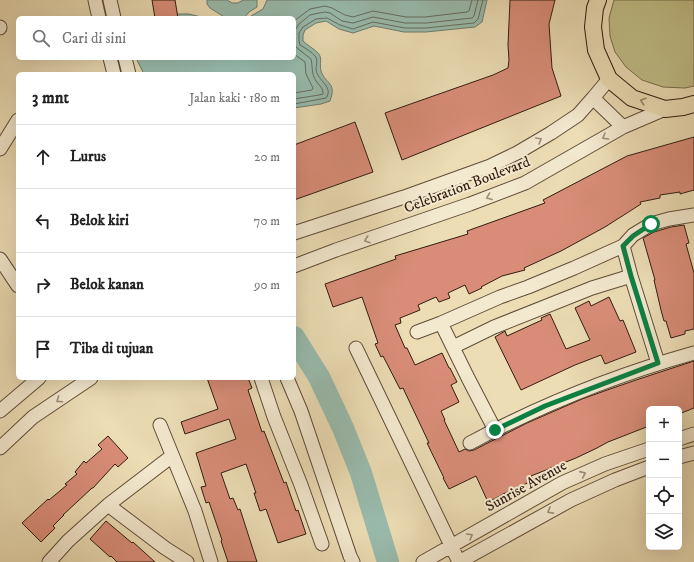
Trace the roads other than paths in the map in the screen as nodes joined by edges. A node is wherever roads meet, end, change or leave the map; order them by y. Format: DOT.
graph roads {
  1 [pos="95,0"];
  2 [pos="110,0"];
  3 [pos="598,0"];
  4 [pos="99,16"];
  5 [pos="114,16"];
  6 [pos="110,60"];
  7 [pos="126,60"];
  8 [pos="114,72"];
  9 [pos="129,72"];
  10 [pos="609,79"];
  11 [pos="594,98"];
  12 [pos="694,104"];
  13 [pos="665,108"];
  14 [pos="16,123"];
  15 [pos="623,127"];
  16 [pos="0,149"];
  17 [pos="694,216"];
  18 [pos="296,232"];
  19 [pos="623,246"];
  20 [pos="0,259"];
  21 [pos="296,265"];
  22 [pos="631,276"];
  23 [pos="16,283"];
  24 [pos="441,323"];
  25 [pos="417,332"];
  26 [pos="453,347"];
  27 [pos="356,348"];
  28 [pos="694,353"];
  29 [pos="658,363"];
  30 [pos="37,380"];
  31 [pos="88,380"];
  32 [pos="262,380"];
  33 [pos="288,380"];
  34 [pos="0,411"];
  35 [pos="160,424"];
  36 [pos="495,430"];
  37 [pos="694,434"];
  38 [pos="682,438"];
  39 [pos="470,443"];
  40 [pos="0,448"];
  41 [pos="646,449"];
  42 [pos="694,453"];
  43 [pos="172,456"];
  44 [pos="682,457"];
  45 [pos="646,468"];
  46 [pos="108,505"];
  47 [pos="322,544"];
  48 [pos="451,547"];
  49 [pos="49,562"];
  50 [pos="187,562"];
  51 [pos="211,562"];
  52 [pos="353,562"];
  53 [pos="423,562"];
  54 [pos="459,562"];
  1 -- 4 [label="street"];
  2 -- 5 [label="street"];
  3 -- 10 [label="main road"];
  6 -- 8 [label="street"];
  7 -- 9 [label="street"];
  10 -- 11 [label="street, Celebration Boulevard"];
  13 -- 10 [label="main road, one-way"];
  11 -- 15 [label="street"];
  18 -- 11 [label="street, Celebration Boulevard, one-way"];
  12 -- 13 [label="main road"];
  13 -- 15 [label="street, Celebration Boulevard"];
  14 -- 16 [label="street"];
  15 -- 21 [label="street, Celebration Boulevard, one-way"];
  17 -- 19 [label="street"];
  19 -- 22 [label="street"];
  19 -- 24 [label="street"];
  20 -- 23 [label="street"];
  22 -- 26 [label="street"];
  22 -- 29 [label="street"];
  24 -- 25 [label="street"];
  24 -- 26 [label="street"];
  26 -- 36 [label="street"];
  27 -- 48 [label="street"];
  28 -- 29 [label="street"];
  29 -- 36 [label="street"];
  30 -- 34 [label="street"];
  31 -- 40 [label="street, one-way"];
  32 -- 47 [label="street"];
  33 -- 52 [label="street"];
  35 -- 43 [label="street"];
  36 -- 39 [label="street"];
  37 -- 38 [label="street"];
  48 -- 41 [label="street, Sunrise Avenue, one-way"];
  42 -- 44 [label="street"];
  43 -- 46 [label="street"];
  43 -- 51 [label="street"];
  45 -- 54 [label="street, one-way"];
  46 -- 49 [label="street"];
  46 -- 50 [label="street"];
  48 -- 53 [label="street, Sunrise Avenue"];
  48 -- 54 [label="street"];
}
